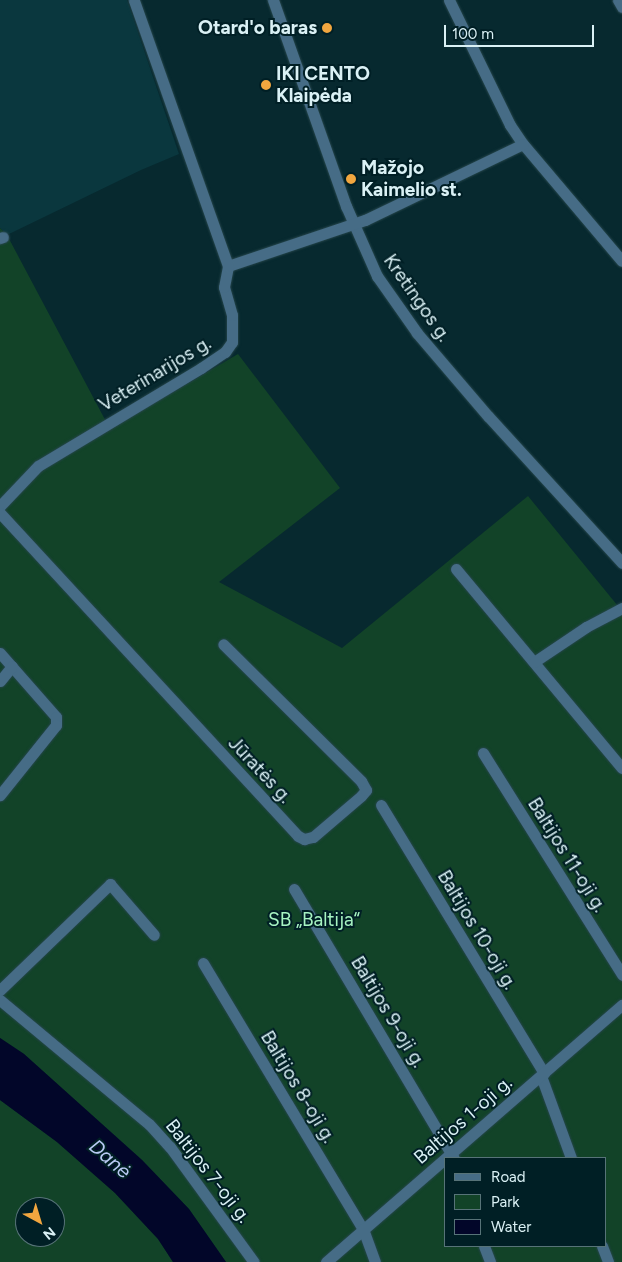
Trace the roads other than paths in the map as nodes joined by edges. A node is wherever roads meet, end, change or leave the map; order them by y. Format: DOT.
graph roads {
  1 [pos="134,0"];
  2 [pos="273,0"];
  3 [pos="449,0"];
  4 [pos="618,0"];
  5 [pos="622,7"];
  6 [pos="523,144"];
  7 [pos="354,224"];
  8 [pos="622,261"];
  9 [pos="228,266"];
  10 [pos="0,506"];
  11 [pos="0,513"];
  12 [pos="622,563"];
  13 [pos="456,569"];
  14 [pos="622,608"];
  15 [pos="223,644"];
  16 [pos="0,653"];
  17 [pos="534,662"];
  18 [pos="12,666"];
  19 [pos="0,680"];
  20 [pos="483,753"];
  21 [pos="622,768"];
  22 [pos="0,795"];
  23 [pos="381,805"];
  24 [pos="294,889"];
  25 [pos="154,935"];
  26 [pos="203,963"];
  27 [pos="622,974"];
  28 [pos="0,990"];
  29 [pos="0,1000"];
  30 [pos="622,1005"];
  31 [pos="543,1074"];
  32 [pos="453,1155"];
  33 [pos="571,1157"];
  34 [pos="444,1162"];
  35 [pos="363,1229"];
  36 [pos="484,1247"];
  37 [pos="602,1247"];
  38 [pos="254,1262"];
  39 [pos="326,1262"];
  40 [pos="375,1262"];
  41 [pos="490,1262"];
  42 [pos="608,1262"];
  1 -- 9 [label="street, Veterinarijos g."];
  2 -- 7 [label="street, Kretingos g."];
  3 -- 6 [label="street"];
  4 -- 5 [label="street"];
  6 -- 7 [label="street"];
  6 -- 8 [label="street"];
  7 -- 9 [label="street"];
  7 -- 12 [label="street, Kretingos g."];
  9 -- 10 [label="street, Veterinarijos g."];
  11 -- 15 [label="street, Jūratės g."];
  13 -- 17 [label="street"];
  14 -- 17 [label="street"];
  16 -- 18 [label="street"];
  17 -- 21 [label="street"];
  18 -- 19 [label="street"];
  18 -- 22 [label="street"];
  20 -- 27 [label="street, Baltijos 11-oji g."];
  23 -- 31 [label="street, Baltijos 10-oji g."];
  24 -- 32 [label="street, Baltijos 9-oji g."];
  25 -- 28 [label="street"];
  26 -- 35 [label="street, Baltijos 8-oji g."];
  29 -- 38 [label="street, Baltijos 7-oji g."];
  30 -- 31 [label="street, Baltijos 1-oji g."];
  31 -- 32 [label="street, Baltijos 1-oji g."];
  31 -- 33 [label="street, Baltijos 10-oji g."];
  34 -- 35 [label="street, Baltijos 1-oji g."];
  35 -- 39 [label="street, Baltijos 1-oji g."];
  35 -- 40 [label="street, Baltijos 8-oji g."];
  36 -- 41 [label="street"];
  37 -- 42 [label="street"];
}
